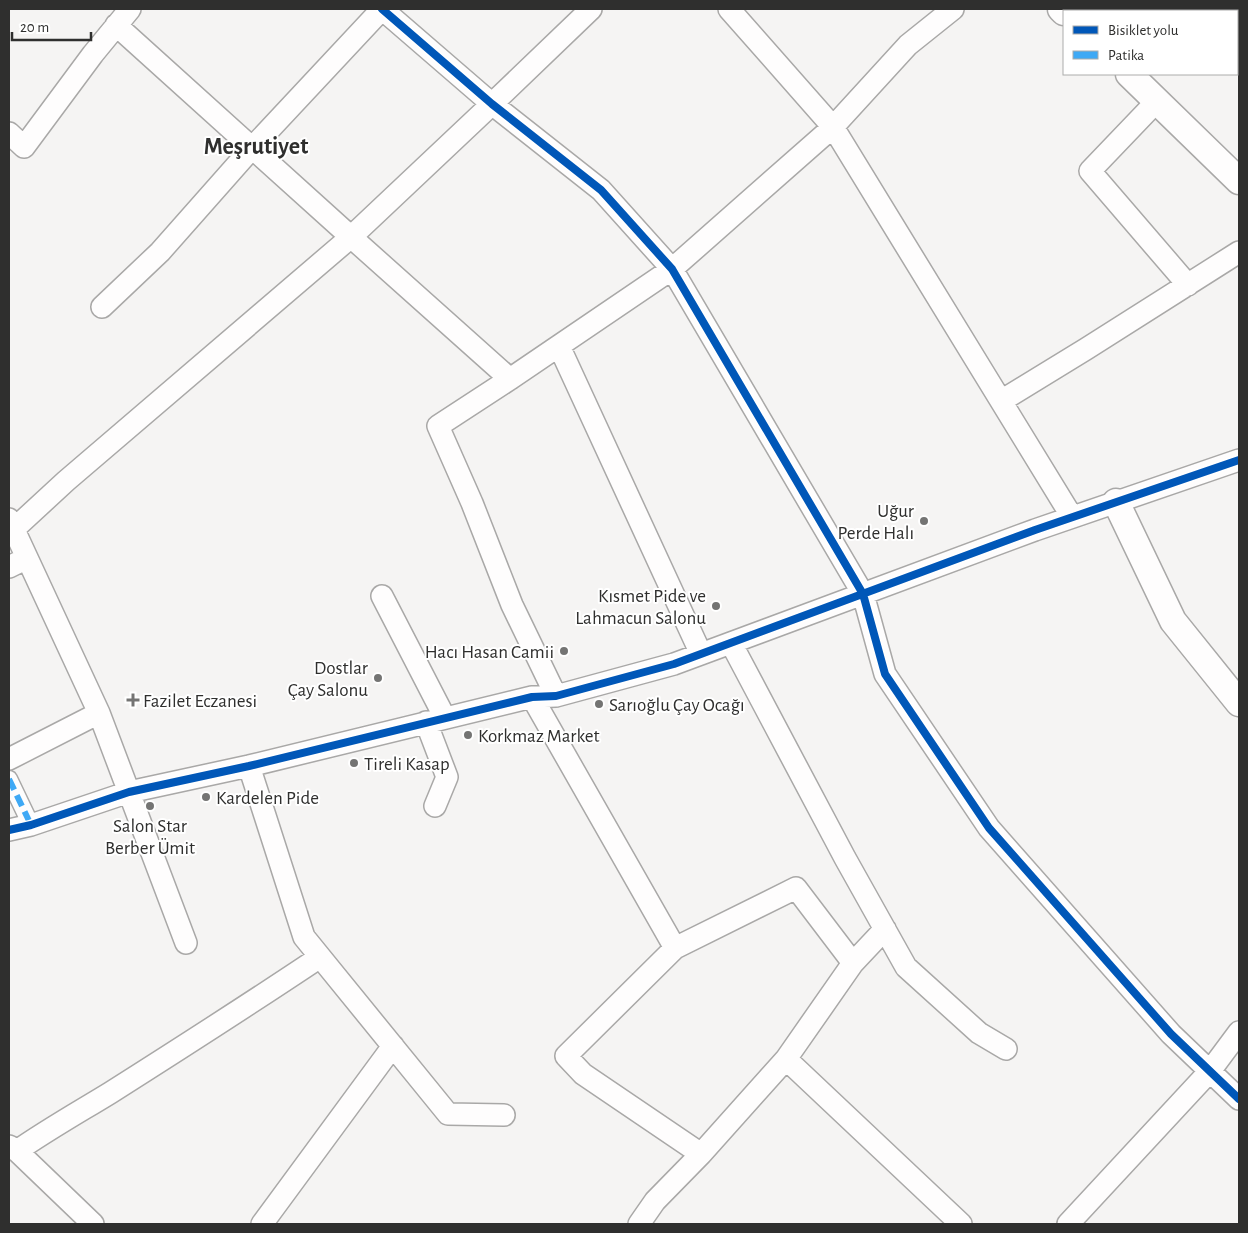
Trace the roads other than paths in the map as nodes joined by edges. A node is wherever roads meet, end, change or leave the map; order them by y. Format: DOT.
graph roads {
  1 [pos="130,9"];
  2 [pos="382,9"];
  3 [pos="591,9"];
  4 [pos="729,9"];
  5 [pos="953,9"];
  6 [pos="116,25"];
  7 [pos="1130,75"];
  8 [pos="1157,101"];
  9 [pos="492,104"];
  10 [pos="833,127"];
  11 [pos="9,133"];
  12 [pos="252,148"];
  13 [pos="1239,181"];
  14 [pos="350,237"];
  15 [pos="1239,252"];
  16 [pos="672,269"];
  17 [pos="1188,285"];
  18 [pos="102,308"];
  19 [pos="559,346"];
  20 [pos="510,379"];
  21 [pos="1001,401"];
  22 [pos="1239,460"];
  23 [pos="1116,502"];
  24 [pos="1072,517"];
  25 [pos="11,524"];
  26 [pos="18,563"];
  27 [pos="862,594"];
  28 [pos="382,596"];
  29 [pos="732,643"];
  30 [pos="701,654"];
  31 [pos="532,696"];
  32 [pos="556,696"];
  33 [pos="1239,703"];
  34 [pos="99,714"];
  35 [pos="435,720"];
  36 [pos="9,758"];
  37 [pos="249,766"];
  38 [pos="9,780"];
  39 [pos="129,792"];
  40 [pos="435,806"];
  41 [pos="31,824"];
  42 [pos="9,830"];
  43 [pos="885,929"];
  44 [pos="186,943"];
  45 [pos="675,948"];
  46 [pos="320,956"];
  47 [pos="853,963"];
  48 [pos="1239,1032"];
  49 [pos="393,1046"];
  50 [pos="1006,1049"];
  51 [pos="786,1059"];
  52 [pos="1210,1071"];
  53 [pos="1239,1099"];
  54 [pos="504,1115"];
  55 [pos="13,1148"];
  56 [pos="701,1154"];
  57 [pos="93,1224"];
  58 [pos="262,1224"];
  59 [pos="639,1224"];
  60 [pos="961,1224"];
  61 [pos="1068,1224"];
  1 -- 6 [label="street"];
  2 -- 9 [label="street"];
  2 -- 12 [label="street"];
  3 -- 9 [label="street"];
  4 -- 10 [label="street"];
  5 -- 10 [label="street"];
  6 -- 11 [label="street"];
  6 -- 12 [label="street"];
  7 -- 8 [label="street"];
  8 -- 13 [label="street"];
  8 -- 17 [label="street"];
  9 -- 14 [label="street"];
  9 -- 16 [label="street"];
  10 -- 16 [label="street"];
  10 -- 21 [label="street"];
  12 -- 14 [label="street"];
  12 -- 18 [label="street"];
  14 -- 20 [label="street"];
  14 -- 25 [label="street"];
  15 -- 17 [label="street"];
  16 -- 19 [label="street"];
  16 -- 27 [label="street"];
  17 -- 21 [label="street"];
  19 -- 20 [label="street"];
  19 -- 30 [label="street"];
  20 -- 32 [label="street"];
  21 -- 24 [label="street"];
  22 -- 23 [label="street"];
  23 -- 24 [label="street"];
  23 -- 33 [label="street"];
  24 -- 27 [label="street"];
  25 -- 26 [label="street"];
  26 -- 34 [label="street"];
  27 -- 29 [label="street"];
  27 -- 52 [label="street"];
  28 -- 35 [label="street"];
  29 -- 30 [label="street"];
  29 -- 43 [label="street"];
  30 -- 32 [label="street"];
  31 -- 32 [label="street"];
  31 -- 35 [label="street"];
  31 -- 45 [label="street"];
  34 -- 36 [label="street"];
  34 -- 39 [label="street"];
  35 -- 37 [label="street"];
  35 -- 40 [label="street"];
  37 -- 39 [label="street"];
  37 -- 46 [label="street"];
  38 -- 41 [label="street"];
  39 -- 41 [label="street"];
  39 -- 44 [label="street"];
  41 -- 42 [label="street"];
  43 -- 47 [label="street"];
  43 -- 50 [label="street"];
  45 -- 47 [label="street"];
  45 -- 56 [label="street"];
  46 -- 49 [label="street"];
  46 -- 55 [label="street"];
  47 -- 51 [label="street"];
  48 -- 52 [label="street"];
  49 -- 54 [label="street"];
  49 -- 58 [label="street"];
  51 -- 56 [label="street"];
  51 -- 60 [label="street"];
  52 -- 53 [label="street"];
  52 -- 61 [label="street"];
  55 -- 57 [label="street"];
  56 -- 59 [label="street"];
}
